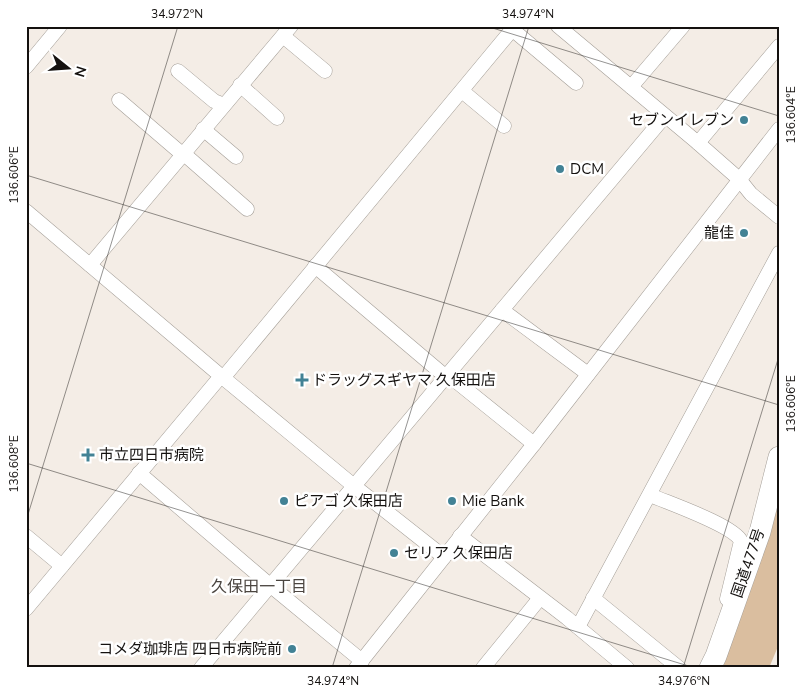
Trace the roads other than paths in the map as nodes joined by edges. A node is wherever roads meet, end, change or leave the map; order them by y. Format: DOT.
graph roads {
  1 [pos="60,26"];
  2 [pos="558,26"];
  3 [pos="683,26"];
  4 [pos="514,28"];
  5 [pos="287,31"];
  6 [pos="779,46"];
  7 [pos="26,67"];
  8 [pos="178,71"];
  9 [pos="325,71"];
  10 [pos="576,83"];
  11 [pos="240,85"];
  12 [pos="631,87"];
  13 [pos="462,91"];
  14 [pos="119,100"];
  15 [pos="224,105"];
  16 [pos="665,116"];
  17 [pos="277,118"];
  18 [pos="504,126"];
  19 [pos="203,129"];
  20 [pos="779,129"];
  21 [pos="698,143"];
  22 [pos="183,154"];
  23 [pos="236,157"];
  24 [pos="740,179"];
  25 [pos="247,209"];
  26 [pos="27,213"];
  27 [pos="779,217"];
  28 [pos="779,253"];
  29 [pos="90,265"];
  30 [pos="315,266"];
  31 [pos="502,310"];
  32 [pos="588,374"];
  33 [pos="446,375"];
  34 [pos="222,377"];
  35 [pos="534,444"];
  36 [pos="779,456"];
  37 [pos="139,473"];
  38 [pos="354,486"];
  39 [pos="650,495"];
  40 [pos="26,536"];
  41 [pos="460,536"];
  42 [pos="444,557"];
  43 [pos="62,566"];
  44 [pos="271,586"];
  45 [pos="540,598"];
  46 [pos="593,598"];
  47 [pos="26,609"];
  48 [pos="729,619"];
  49 [pos="578,627"];
  50 [pos="359,664"];
  51 [pos="625,667"];
  52 [pos="201,668"];
  53 [pos="483,668"];
  54 [pos="679,668"];
  55 [pos="710,668"];
  1 -- 7 [label="street"];
  2 -- 12 [label="street"];
  3 -- 12 [label="street"];
  4 -- 10 [label="street"];
  4 -- 13 [label="street"];
  5 -- 9 [label="street"];
  5 -- 11 [label="street"];
  6 -- 21 [label="street"];
  8 -- 15 [label="street"];
  11 -- 15 [label="street"];
  11 -- 17 [label="street"];
  12 -- 16 [label="street"];
  13 -- 18 [label="street"];
  13 -- 30 [label="street"];
  14 -- 22 [label="street"];
  15 -- 19 [label="street"];
  16 -- 21 [label="street"];
  16 -- 31 [label="street"];
  19 -- 22 [label="street"];
  19 -- 23 [label="street"];
  20 -- 24 [label="street"];
  21 -- 24 [label="street"];
  22 -- 25 [label="street"];
  22 -- 29 [label="street"];
  24 -- 27 [label="street"];
  24 -- 32 [label="street"];
  26 -- 29 [label="street"];
  28 -- 39 [label="street"];
  29 -- 34 [label="street"];
  30 -- 33 [label="street"];
  30 -- 34 [label="street"];
  31 -- 32 [label="street"];
  31 -- 33 [label="street"];
  32 -- 35 [label="street"];
  33 -- 35 [label="street"];
  33 -- 38 [label="street"];
  34 -- 37 [label="street"];
  34 -- 38 [label="street"];
  35 -- 41 [label="street"];
  36 -- 48 [label="highway, 国道477号"];
  37 -- 43 [label="street"];
  37 -- 44 [label="street"];
  38 -- 42 [label="street"];
  38 -- 44 [label="street"];
  39 -- 46 [label="street"];
  39 -- 48 [label="street"];
  40 -- 43 [label="street"];
  41 -- 42 [label="street"];
  41 -- 45 [label="street"];
  42 -- 50 [label="street"];
  43 -- 47 [label="street"];
  44 -- 50 [label="street"];
  44 -- 52 [label="street"];
  45 -- 49 [label="street"];
  45 -- 53 [label="street"];
  46 -- 49 [label="street"];
  46 -- 54 [label="street"];
  48 -- 55 [label="highway, 国道477号"];
  49 -- 51 [label="street"];
}
